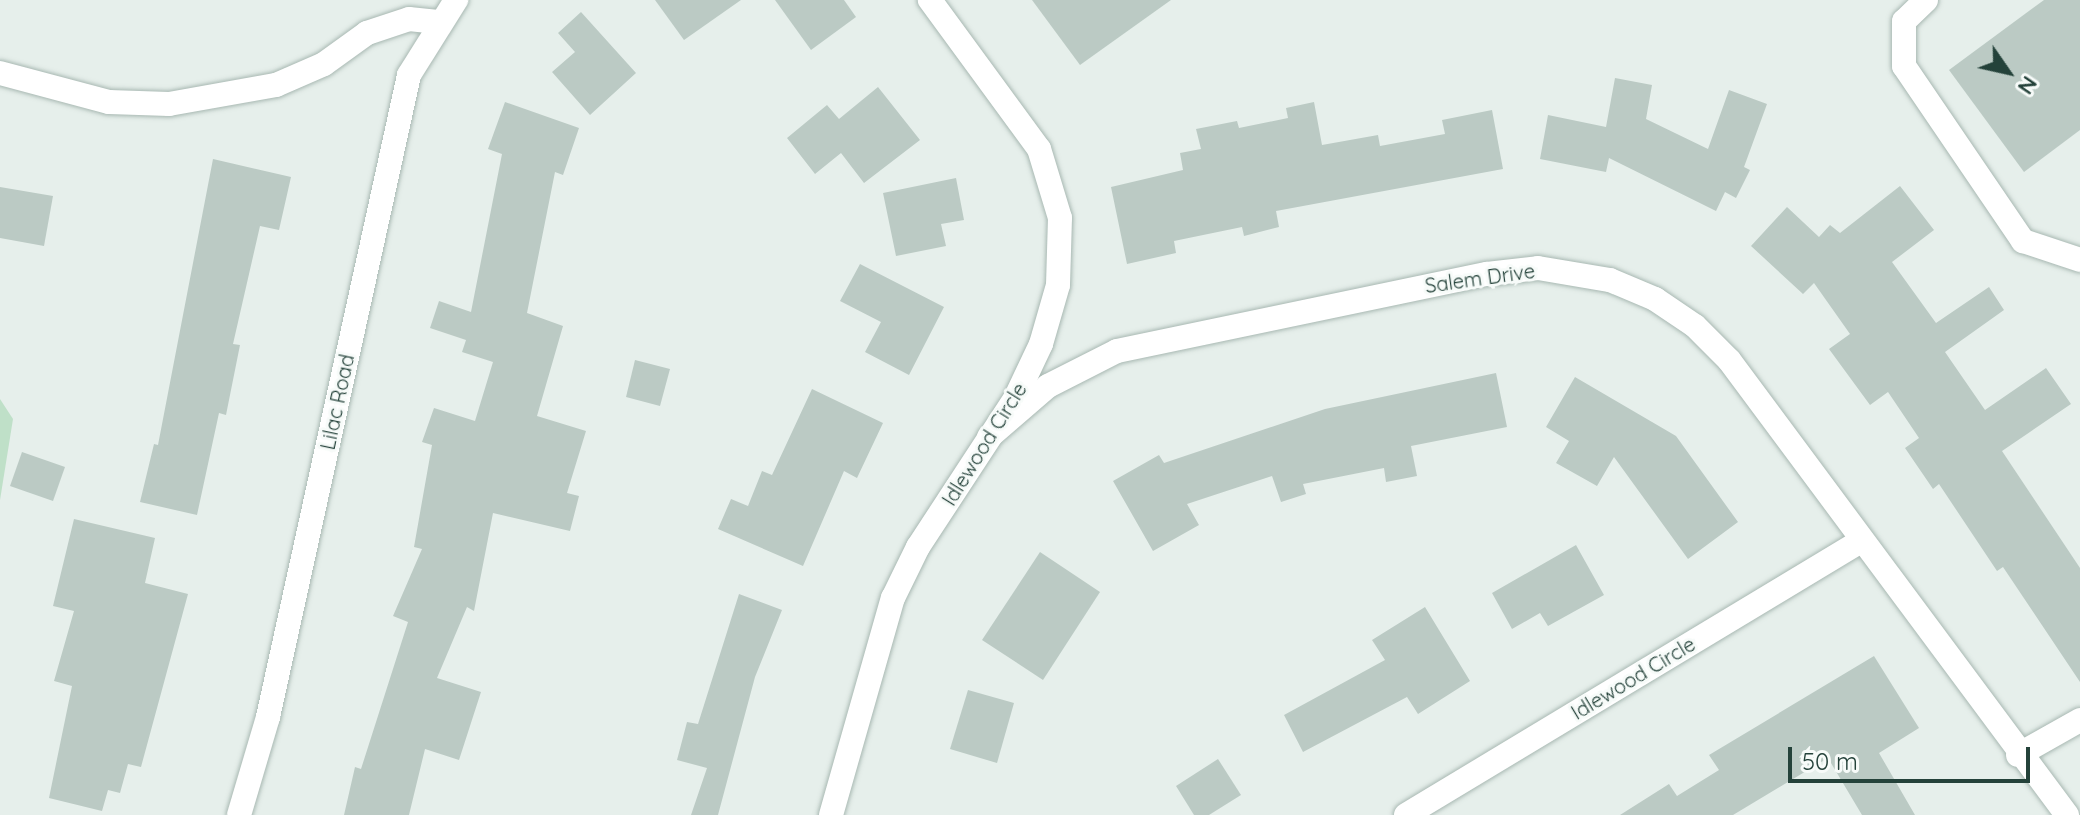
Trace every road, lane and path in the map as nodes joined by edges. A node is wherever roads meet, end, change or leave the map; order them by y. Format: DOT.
graph roads {
  1 [pos="456,0"];
  2 [pos="930,0"];
  3 [pos="1926,0"];
  4 [pos="438,22"];
  5 [pos="0,73"];
  6 [pos="2080,260"];
  7 [pos="989,437"];
  8 [pos="1861,541"];
  9 [pos="2080,720"];
  10 [pos="2018,755"];
  11 [pos="239,815"];
  12 [pos="831,815"];
  13 [pos="1406,815"];
  14 [pos="2067,815"];
  1 -- 4 [label="street, Lilac Road"];
  2 -- 7 [label="street, Idlewood Circle"];
  3 -- 6 [label="street"];
  4 -- 5 [label="street"];
  4 -- 11 [label="street, Lilac Road"];
  7 -- 8 [label="street, Salem Drive"];
  7 -- 12 [label="street, Idlewood Circle"];
  8 -- 10 [label="street, Salem Drive"];
  8 -- 13 [label="street, Idlewood Circle"];
  9 -- 10 [label="street"];
  10 -- 14 [label="street, Salem Drive"];
}
